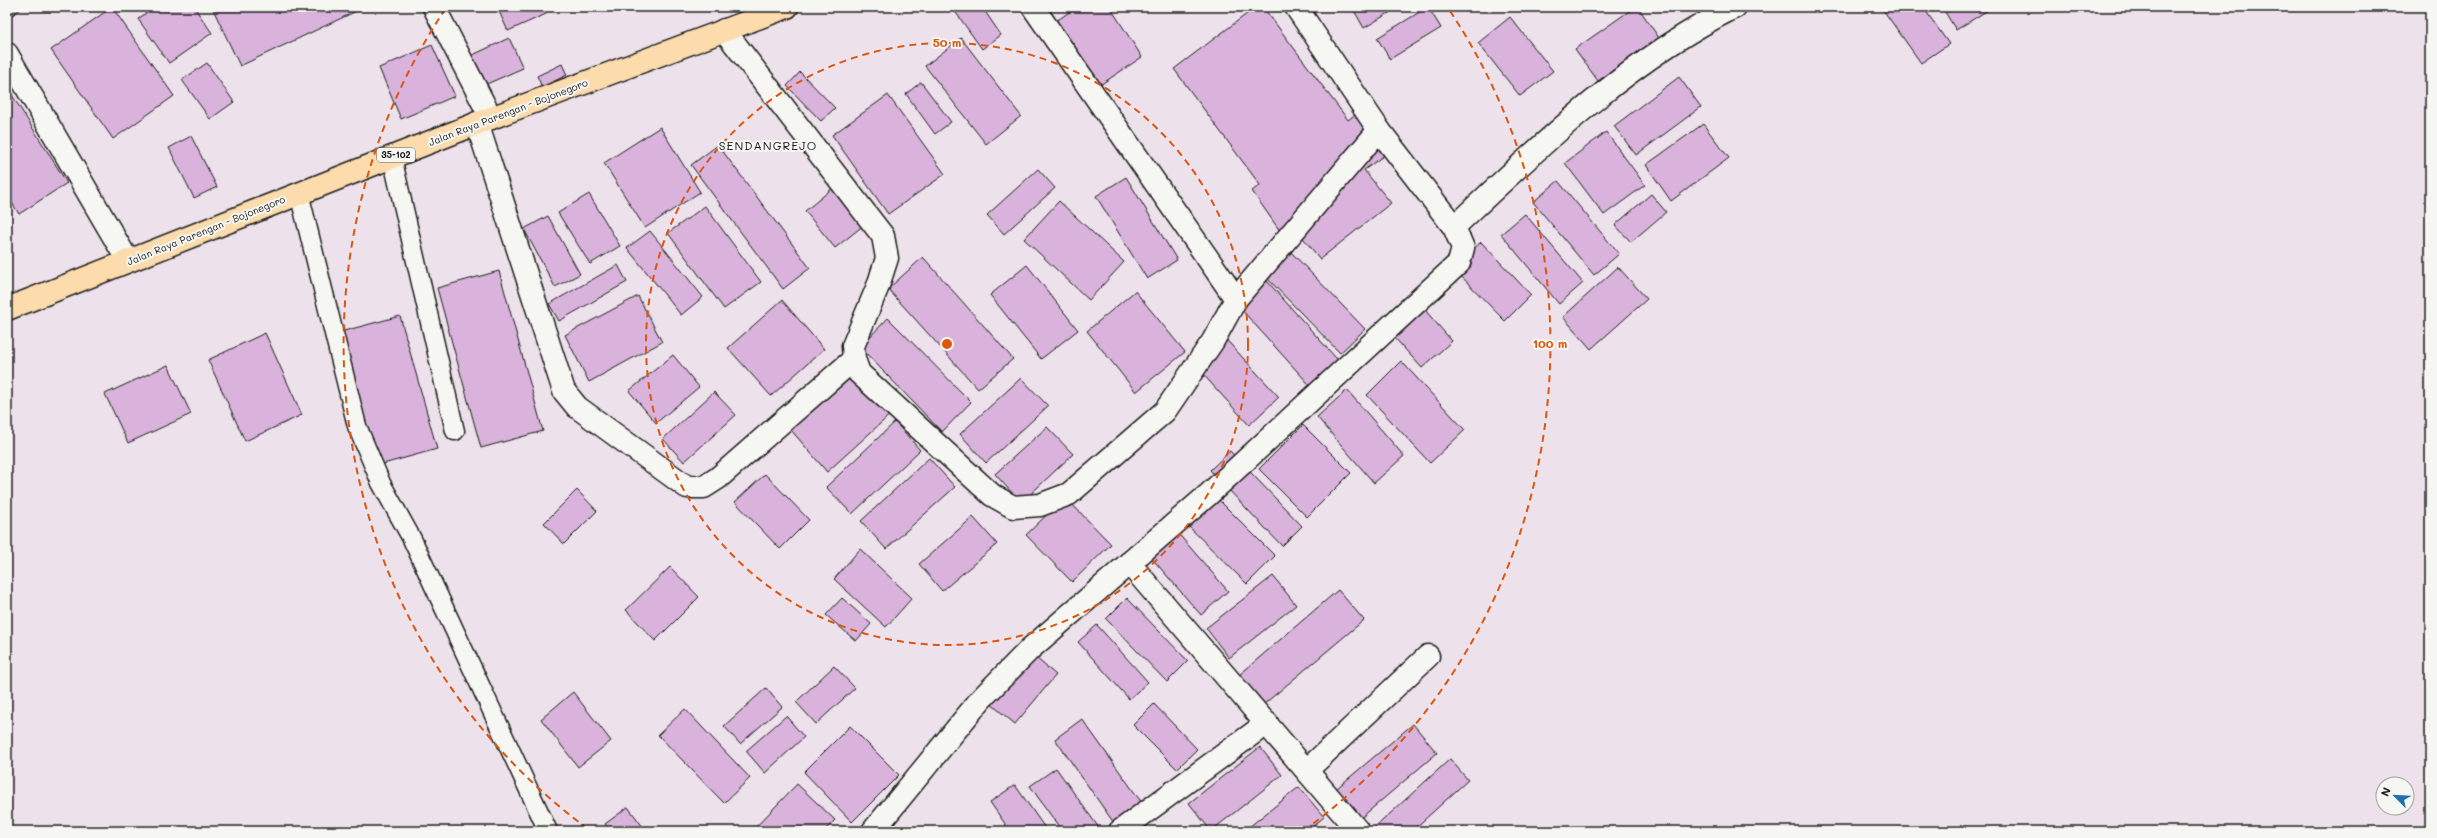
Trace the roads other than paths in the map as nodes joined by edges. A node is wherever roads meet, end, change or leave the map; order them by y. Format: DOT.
graph roads {
  1 [pos="434,7"];
  2 [pos="787,7"];
  3 [pos="1033,7"];
  4 [pos="1296,7"];
  5 [pos="1735,7"];
  6 [pos="755,12"];
  7 [pos="724,30"];
  8 [pos="7,54"];
  9 [pos="484,120"];
  10 [pos="1379,130"];
  11 [pos="392,157"];
  12 [pos="299,194"];
  13 [pos="1454,227"];
  14 [pos="128,261"];
  15 [pos="1236,299"];
  16 [pos="7,309"];
  17 [pos="854,359"];
  18 [pos="455,431"];
  19 [pos="1129,564"];
  20 [pos="1428,656"];
  21 [pos="1267,724"];
  22 [pos="1307,770"];
  23 [pos="548,831"];
  24 [pos="873,831"];
  25 [pos="1120,831"];
  26 [pos="1358,831"];
  1 -- 9 [label="street"];
  2 -- 6 [label="main road, Jalan Raya Parengan - Bojonegoro / 35-102"];
  3 -- 15 [label="street"];
  4 -- 10 [label="street"];
  5 -- 13 [label="street"];
  6 -- 7 [label="main road, Jalan Raya Parengan - Bojonegoro / 35-102"];
  7 -- 9 [label="main road, Jalan Raya Parengan - Bojonegoro / 35-102"];
  7 -- 17 [label="street"];
  8 -- 14 [label="street"];
  9 -- 11 [label="main road, Jalan Raya Parengan - Bojonegoro / 35-102"];
  9 -- 17 [label="street"];
  10 -- 13 [label="street"];
  10 -- 15 [label="street"];
  11 -- 12 [label="main road, Jalan Raya Parengan - Bojonegoro / 35-102"];
  11 -- 18 [label="lane"];
  12 -- 14 [label="main road, Jalan Raya Parengan - Bojonegoro / 35-102"];
  12 -- 23 [label="lane"];
  13 -- 19 [label="street"];
  14 -- 16 [label="main road, Jalan Raya Parengan - Bojonegoro / 35-102"];
  15 -- 17 [label="street"];
  19 -- 21 [label="street"];
  19 -- 24 [label="street"];
  20 -- 22 [label="street"];
  21 -- 22 [label="street"];
  21 -- 25 [label="street"];
  22 -- 26 [label="street"];
}
